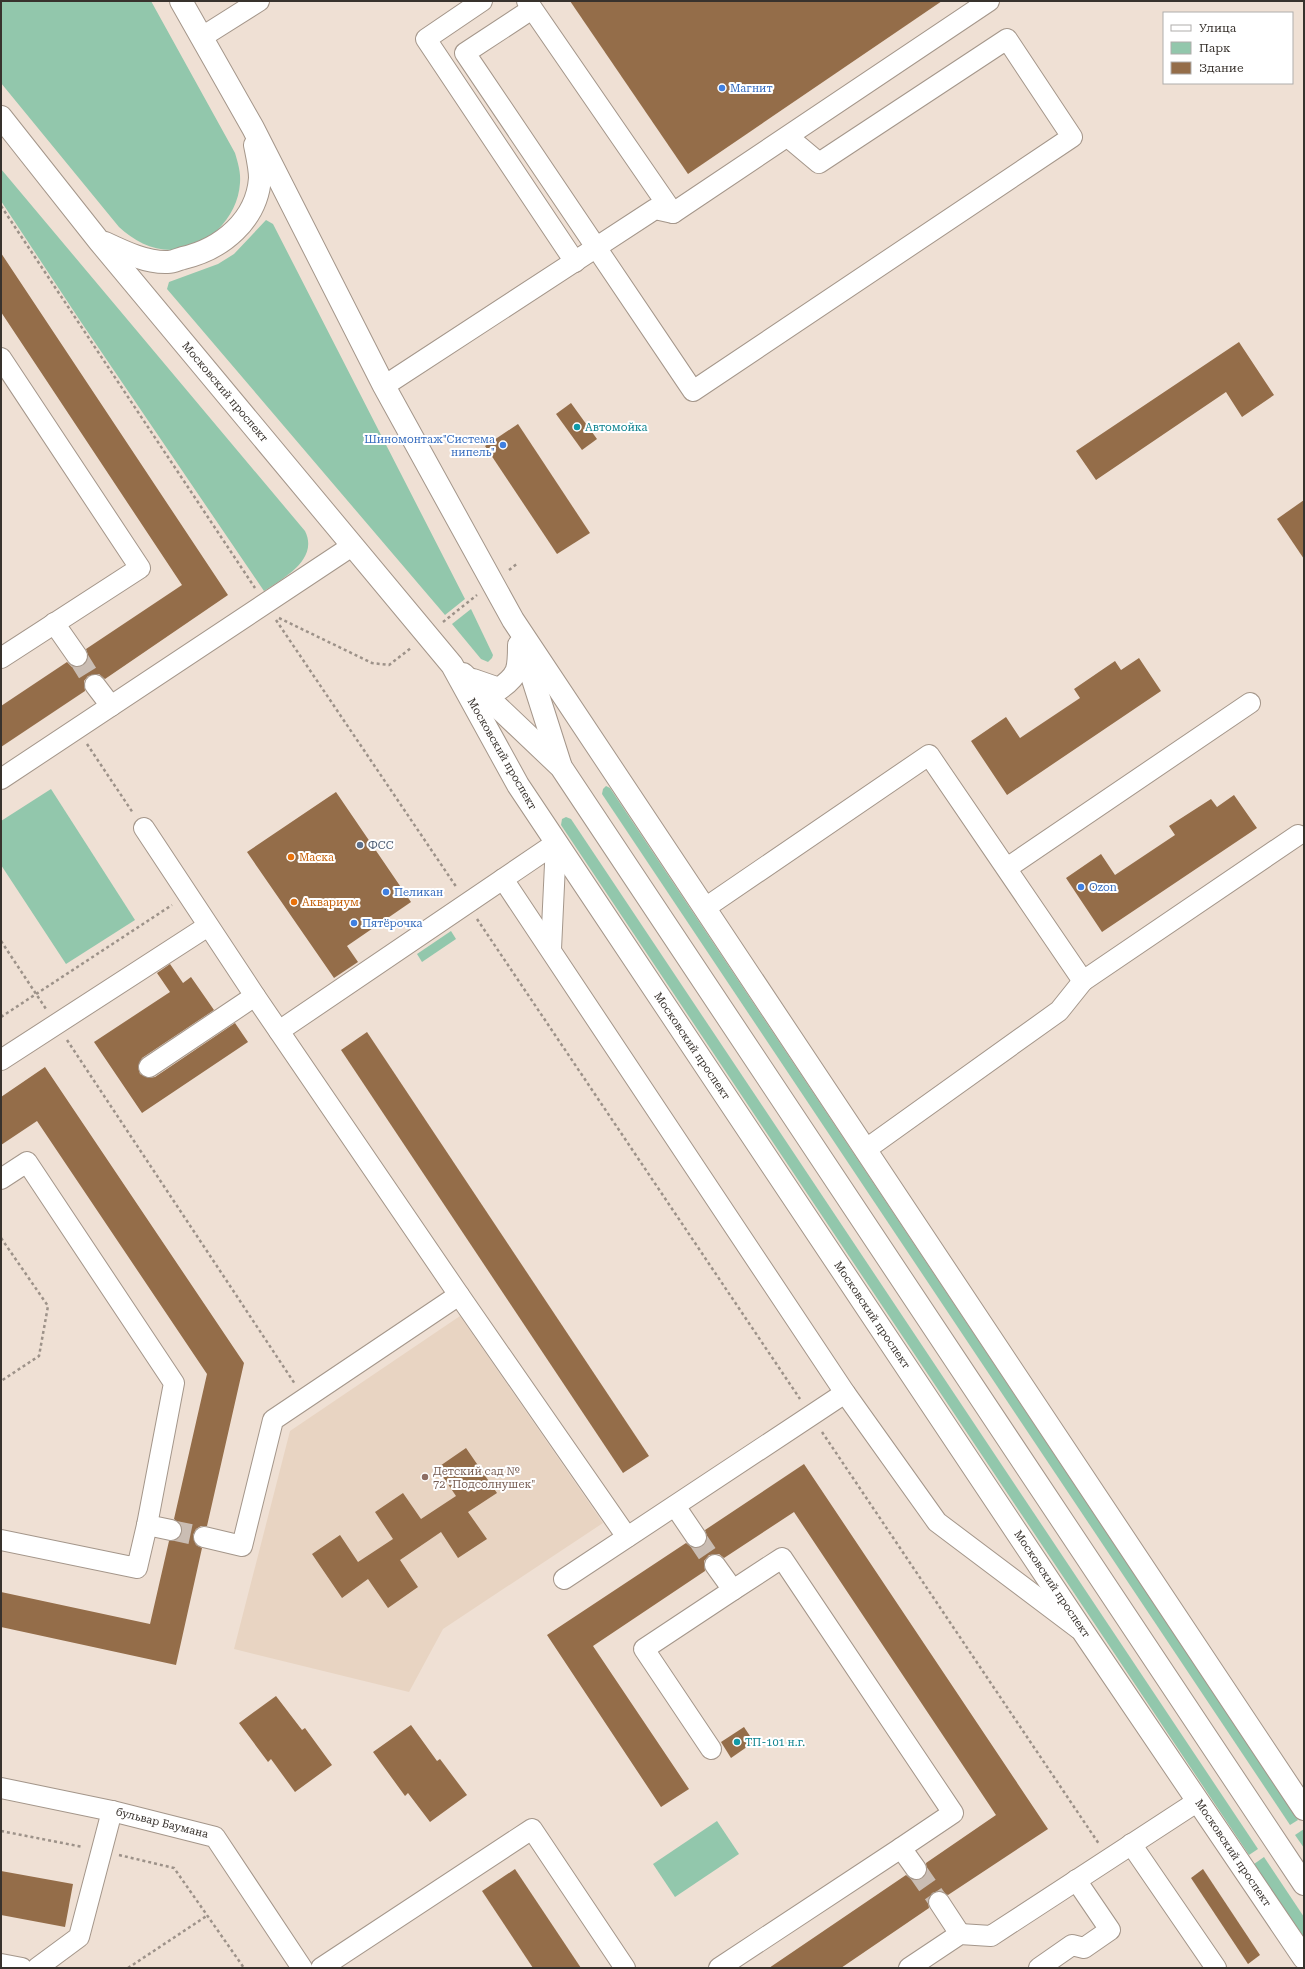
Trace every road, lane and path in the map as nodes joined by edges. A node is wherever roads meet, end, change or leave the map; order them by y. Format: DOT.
graph roads {
  1 [pos="181,1"];
  2 [pos="259,1"];
  3 [pos="482,1"];
  4 [pos="989,1"];
  5 [pos="530,5"];
  6 [pos="202,37"];
  7 [pos="1,118"];
  8 [pos="253,128"];
  9 [pos="788,137"];
  10 [pos="1,206"];
  11 [pos="673,213"];
  12 [pos="99,240"];
  13 [pos="596,248"];
  14 [pos="575,262"];
  15 [pos="1,358"];
  16 [pos="384,386"];
  17 [pos="352,546"];
  18 [pos="518,563"];
  19 [pos="492,583"];
  20 [pos="266,604"];
  21 [pos="54,624"];
  22 [pos="516,629"];
  23 [pos="426,635"];
  24 [pos="77,656"];
  25 [pos="1,658"];
  26 [pos="452,665"];
  27 [pos="469,678"];
  28 [pos="96,685"];
  29 [pos="1250,703"];
  30 [pos="110,706"];
  31 [pos="77,729"];
  32 [pos="561,767"];
  33 [pos="1,779"];
  34 [pos="144,828"];
  35 [pos="1298,835"];
  36 [pos="556,842"];
  37 [pos="1007,868"];
  38 [pos="503,879"];
  39 [pos="188,895"];
  40 [pos="467,903"];
  41 [pos="705,908"];
  42 [pos="208,926"];
  43 [pos="1,941"];
  44 [pos="551,949"];
  45 [pos="1083,981"];
  46 [pos="36,994"];
  47 [pos="255,996"];
  48 [pos="1,1017"];
  49 [pos="56,1024"];
  50 [pos="279,1031"];
  51 [pos="1,1060"];
  52 [pos="149,1067"];
  53 [pos="865,1150"];
  54 [pos="1,1179"];
  55 [pos="1,1238"];
  56 [pos="459,1295"];
  57 [pos="1,1381"];
  58 [pos="845,1393"];
  59 [pos="305,1399"];
  60 [pos="811,1416"];
  61 [pos="675,1506"];
  62 [pos="147,1525"];
  63 [pos="172,1530"];
  64 [pos="696,1536"];
  65 [pos="204,1537"];
  66 [pos="627,1538"];
  67 [pos="1,1540"];
  68 [pos="715,1564"];
  69 [pos="564,1579"];
  70 [pos="733,1590"];
  71 [pos="1084,1632"];
  72 [pos="711,1749"];
  73 [pos="1,1788"];
  74 [pos="1198,1801"];
  75 [pos="1304,1809"];
  76 [pos="112,1811"];
  77 [pos="1131,1844"];
  78 [pos="901,1848"];
  79 [pos="1108,1859"];
  80 [pos="916,1869"];
  81 [pos="1076,1880"];
  82 [pos="1304,1884"];
  83 [pos="939,1902"];
  84 [pos="960,1934"];
  85 [pos="1304,1958"];
  86 [pos="1,1964"];
  87 [pos="22,1968"];
  88 [pos="37,1968"];
  89 [pos="128,1968"];
  90 [pos="244,1968"];
  91 [pos="302,1968"];
  92 [pos="321,1968"];
  93 [pos="625,1968"];
  94 [pos="719,1968"];
  95 [pos="909,1968"];
  96 [pos="1039,1968"];
  97 [pos="1216,1968"];
  1 -- 6 [label="main road, Московский проспект"];
  2 -- 6 [label="street"];
  3 -- 14 [label="street"];
  4 -- 9 [label="street"];
  5 -- 11 [label="street"];
  5 -- 13 [label="street"];
  6 -- 8 [label="main road, Московский проспект"];
  7 -- 12 [label="main road, Московский проспект"];
  8 -- 12 [label="main road"];
  8 -- 16 [label="main road, Московский проспект"];
  9 -- 11 [label="street"];
  9 -- 13 [label="street"];
  10 -- 20 [label="path"];
  11 -- 13 [label="street"];
  12 -- 17 [label="main road, Московский проспект"];
  13 -- 14 [label="street"];
  14 -- 16 [label="street"];
  15 -- 21 [label="street"];
  16 -- 19 [label="main road, Московский проспект"];
  17 -- 20 [label="street"];
  17 -- 23 [label="main road, Московский проспект"];
  18 -- 19 [label="path"];
  19 -- 22 [label="main road, Московский проспект"];
  19 -- 23 [label="path"];
  20 -- 30 [label="street"];
  21 -- 24 [label="street"];
  21 -- 25 [label="street"];
  22 -- 27 [label="main road"];
  22 -- 32 [label="main road, Московский проспект"];
  22 -- 41 [label="main road, Московский проспект"];
  23 -- 26 [label="main road, Московский проспект"];
  23 -- 40 [label="path"];
  26 -- 27 [label="main road, Московский проспект"];
  26 -- 36 [label="main road, Московский проспект"];
  27 -- 32 [label="main road, Московский проспект"];
  28 -- 30 [label="street"];
  29 -- 37 [label="street"];
  30 -- 31 [label="street"];
  31 -- 33 [label="street"];
  31 -- 34 [label="path"];
  32 -- 82 [label="main road, Московский проспект"];
  34 -- 39 [label="street"];
  35 -- 45 [label="street"];
  36 -- 38 [label="street"];
  36 -- 44 [label="street"];
  36 -- 71 [label="main road, Московский проспект"];
  37 -- 41 [label="street"];
  37 -- 45 [label="street"];
  38 -- 40 [label="street"];
  38 -- 44 [label="street"];
  39 -- 42 [label="street"];
  39 -- 46 [label="path"];
  40 -- 50 [label="street"];
  40 -- 60 [label="path"];
  41 -- 53 [label="main road, Московский проспект"];
  42 -- 47 [label="street"];
  42 -- 49 [label="street"];
  43 -- 46 [label="path"];
  44 -- 58 [label="street"];
  45 -- 53 [label="street"];
  46 -- 48 [label="path"];
  46 -- 49 [label="path"];
  47 -- 50 [label="street"];
  47 -- 52 [label="street"];
  49 -- 51 [label="street"];
  49 -- 59 [label="path"];
  50 -- 56 [label="street"];
  53 -- 75 [label="main road, Московский проспект"];
  54 -- 62 [label="street"];
  55 -- 57 [label="path"];
  56 -- 59 [label="street"];
  56 -- 66 [label="street"];
  58 -- 60 [label="street"];
  58 -- 71 [label="street"];
  59 -- 65 [label="street"];
  60 -- 61 [label="street"];
  60 -- 79 [label="path"];
  61 -- 64 [label="street"];
  61 -- 66 [label="street"];
  62 -- 63 [label="street"];
  62 -- 67 [label="street"];
  66 -- 69 [label="street"];
  68 -- 70 [label="street"];
  70 -- 72 [label="street"];
  70 -- 78 [label="street"];
  71 -- 74 [label="main road, Московский проспект"];
  73 -- 76 [label="street, бульвар Баумана"];
  74 -- 77 [label="street"];
  74 -- 85 [label="main road, Московский проспект"];
  76 -- 88 [label="street"];
  76 -- 91 [label="street, бульвар Баумана"];
  77 -- 79 [label="street"];
  77 -- 97 [label="street"];
  78 -- 80 [label="street"];
  78 -- 94 [label="street"];
  79 -- 81 [label="street"];
  81 -- 84 [label="street"];
  81 -- 96 [label="street"];
  83 -- 84 [label="street"];
  84 -- 95 [label="street"];
  86 -- 87 [label="street"];
  89 -- 90 [label="path"];
  92 -- 93 [label="street"];
}
